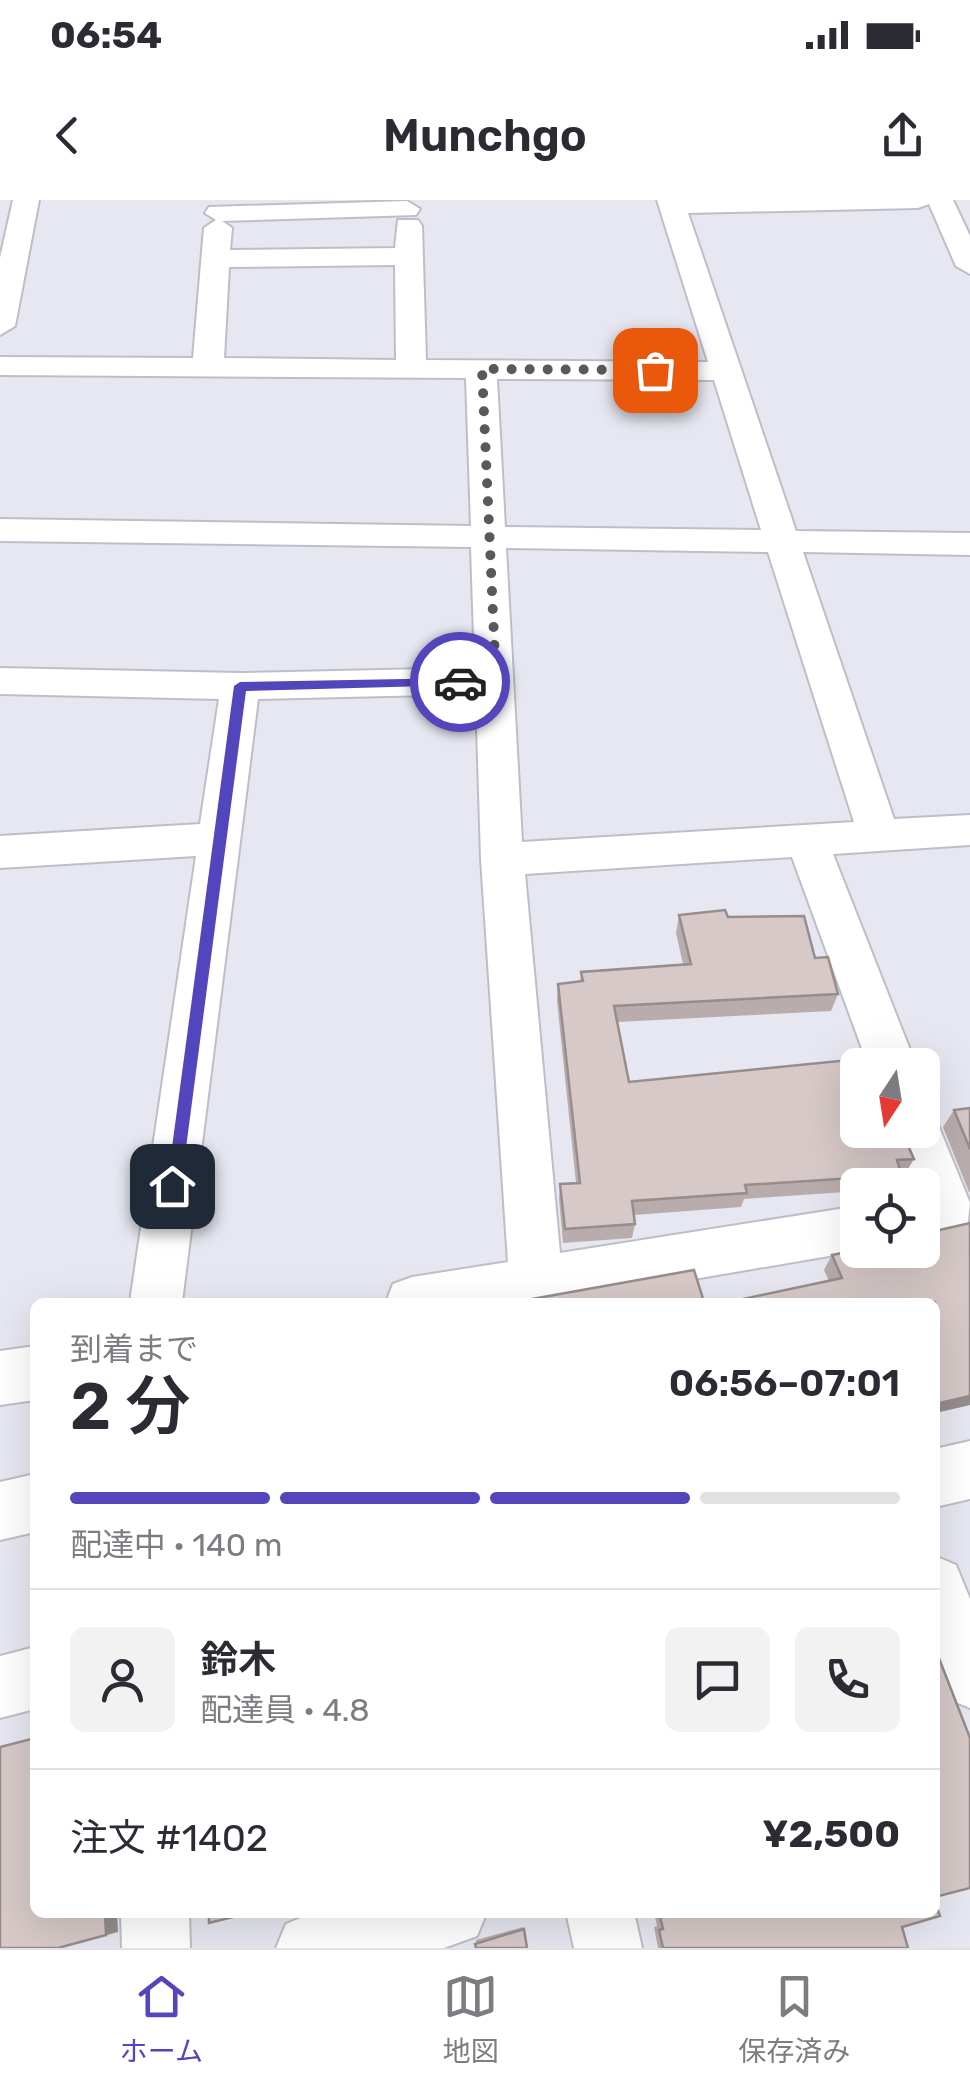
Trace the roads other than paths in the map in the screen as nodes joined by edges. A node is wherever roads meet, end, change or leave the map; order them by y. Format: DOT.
graph roads {
  1 [pos="26,200"];
  2 [pos="918,200"];
  3 [pos="940,200"];
  4 [pos="670,202"];
  5 [pos="407,204"];
  6 [pos="219,206"];
  7 [pos="408,256"];
  8 [pos="217,259"];
  9 [pos="970,266"];
  10 [pos="0,326"];
  11 [pos="0,366"];
  12 [pos="208,367"];
  13 [pos="411,368"];
  14 [pos="482,369"];
  15 [pos="724,371"];
  16 [pos="0,530"];
  17 [pos="489,536"];
  18 [pos="783,541"];
  19 [pos="970,544"];
  20 [pos="0,681"];
  21 [pos="496,681"];
  22 [pos="240,686"];
  23 [pos="970,830"];
  24 [pos="879,836"];
  25 [pos="219,839"];
  26 [pos="807,840"];
  27 [pos="0,852"];
  28 [pos="502,859"];
  29 [pos="886,1048"];
  30 [pos="923,1148"];
  31 [pos="947,1214"];
  32 [pos="840,1232"];
  33 [pos="536,1282"];
  34 [pos="157,1298"];
  35 [pos="437,1298"];
  36 [pos="30,1374"];
  37 [pos="0,1378"];
  38 [pos="970,1470"];
  39 [pos="940,1477"];
  40 [pos="30,1504"];
  41 [pos="0,1512"];
  42 [pos="940,1599"];
  43 [pos="970,1677"];
  44 [pos="30,1679"];
  45 [pos="0,1687"];
  46 [pos="154,1918"];
  47 [pos="429,1918"];
  48 [pos="601,1918"];
  49 [pos="156,1948"];
  50 [pos="310,1948"];
  51 [pos="608,1948"];
  1 -- 10 [label="street"];
  2 -- 4 [label="street"];
  3 -- 9 [label="street"];
  4 -- 15 [label="street"];
  5 -- 6 [label="street"];
  5 -- 7 [label="street"];
  6 -- 8 [label="street"];
  7 -- 8 [label="street"];
  7 -- 13 [label="street"];
  8 -- 12 [label="street"];
  11 -- 12 [label="street"];
  12 -- 13 [label="street"];
  13 -- 14 [label="street"];
  14 -- 15 [label="street"];
  14 -- 17 [label="street"];
  15 -- 18 [label="street"];
  16 -- 17 [label="street"];
  17 -- 18 [label="street"];
  17 -- 21 [label="street"];
  18 -- 19 [label="street"];
  18 -- 24 [label="street"];
  20 -- 22 [label="street"];
  21 -- 22 [label="street"];
  21 -- 28 [label="street"];
  22 -- 25 [label="street"];
  23 -- 24 [label="street"];
  24 -- 26 [label="street"];
  25 -- 27 [label="street"];
  25 -- 34 [label="street"];
  26 -- 28 [label="street"];
  26 -- 29 [label="street"];
  28 -- 33 [label="street"];
  30 -- 31 [label="street"];
  32 -- 33 [label="street"];
  33 -- 35 [label="street"];
  36 -- 37 [label="street"];
  38 -- 39 [label="street"];
  40 -- 41 [label="street"];
  42 -- 43 [label="street"];
  44 -- 45 [label="street"];
  46 -- 49 [label="street"];
  47 -- 50 [label="street"];
  48 -- 51 [label="street"];
}
